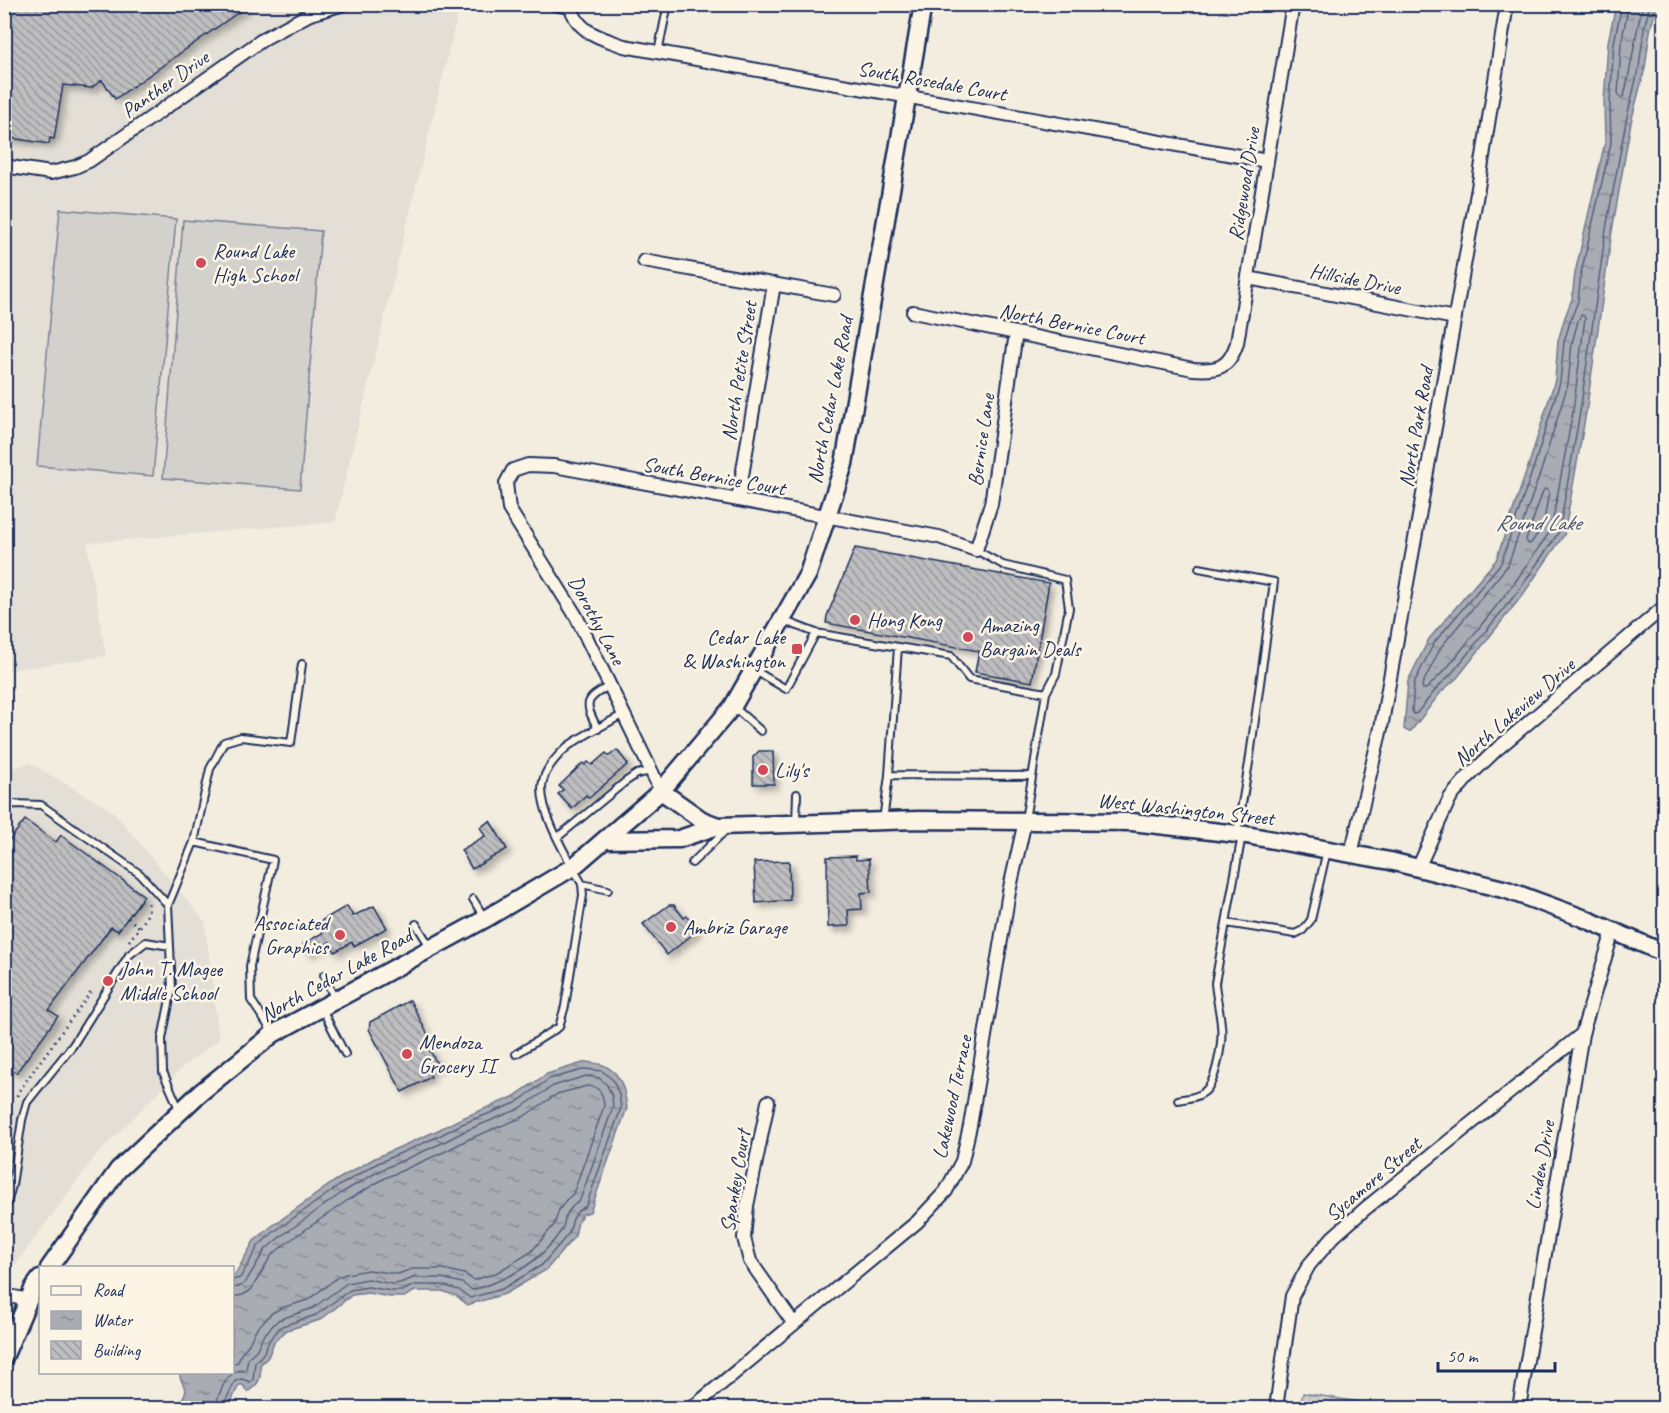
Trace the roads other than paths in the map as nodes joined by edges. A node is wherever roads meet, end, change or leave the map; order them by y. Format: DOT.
graph roads {
  1 [pos="554,4"];
  2 [pos="668,4"];
  3 [pos="923,4"];
  4 [pos="1293,4"];
  5 [pos="1507,4"];
  6 [pos="337,6"];
  7 [pos="571,6"];
  8 [pos="658,52"];
  9 [pos="907,97"];
  10 [pos="1267,161"];
  11 [pos="4,166"];
  12 [pos="644,261"];
  13 [pos="1248,278"];
  14 [pos="774,284"];
  15 [pos="834,295"];
  16 [pos="913,312"];
  17 [pos="1455,318"];
  18 [pos="1016,333"];
  19 [pos="1224,365"];
  20 [pos="513,470"];
  21 [pos="738,500"];
  22 [pos="827,517"];
  23 [pos="976,550"];
  24 [pos="1200,568"];
  25 [pos="1665,607"];
  26 [pos="782,620"];
  27 [pos="816,633"];
  28 [pos="898,647"];
  29 [pos="302,664"];
  30 [pos="753,670"];
  31 [pos="610,686"];
  32 [pos="1046,693"];
  33 [pos="733,706"];
  34 [pos="624,714"];
  35 [pos="598,729"];
  36 [pos="761,731"];
  37 [pos="651,771"];
  38 [pos="889,775"];
  39 [pos="1032,776"];
  40 [pos="661,791"];
  41 [pos="797,794"];
  42 [pos="4,807"];
  43 [pos="1025,821"];
  44 [pos="883,822"];
  45 [pos="796,824"];
  46 [pos="724,826"];
  47 [pos="1239,834"];
  48 [pos="558,837"];
  49 [pos="604,840"];
  50 [pos="194,842"];
  51 [pos="1327,849"];
  52 [pos="1351,854"];
  53 [pos="692,863"];
  54 [pos="573,867"];
  55 [pos="1418,868"];
  56 [pos="582,884"];
  57 [pos="608,890"];
  58 [pos="473,899"];
  59 [pos="168,904"];
  60 [pos="485,919"];
  61 [pos="1226,923"];
  62 [pos="416,924"];
  63 [pos="1613,931"];
  64 [pos="170,946"];
  65 [pos="431,948"];
  66 [pos="1665,953"];
  67 [pos="324,975"];
  68 [pos="328,1005"];
  69 [pos="273,1034"];
  70 [pos="1582,1034"];
  71 [pos="345,1054"];
  72 [pos="516,1054"];
  73 [pos="1178,1100"];
  74 [pos="768,1102"];
  75 [pos="180,1112"];
  76 [pos="4,1215"];
  77 [pos="50,1266"];
  78 [pos="39,1280"];
  79 [pos="4,1295"];
  80 [pos="29,1300"];
  81 [pos="794,1324"];
  82 [pos="4,1357"];
  83 [pos="692,1408"];
  84 [pos="1276,1408"];
  85 [pos="1519,1408"];
  1 -- 7 [label="street"];
  2 -- 8 [label="lane"];
  3 -- 9 [label="main road, North Cedar Lake Road"];
  4 -- 10 [label="street, Ridgewood Drive"];
  5 -- 17 [label="street, North Park Road"];
  6 -- 11 [label="street, Panther Drive"];
  7 -- 8 [label="street, South Rosedale Court"];
  8 -- 9 [label="street, South Rosedale Court"];
  9 -- 10 [label="street, South Rosedale Court"];
  9 -- 22 [label="main road, North Cedar Lake Road"];
  10 -- 13 [label="street, Ridgewood Drive"];
  12 -- 14 [label="street"];
  13 -- 17 [label="street, Hillside Drive"];
  13 -- 19 [label="street, Ridgewood Drive"];
  14 -- 15 [label="street"];
  14 -- 21 [label="street, North Petite Street"];
  16 -- 18 [label="street, North Bernice Court"];
  17 -- 52 [label="street, North Park Road"];
  18 -- 19 [label="street, North Bernice Court"];
  18 -- 23 [label="street, Bernice Lane"];
  20 -- 21 [label="street, South Bernice Court"];
  20 -- 31 [label="street, Dorothy Lane"];
  21 -- 22 [label="street, South Bernice Court"];
  22 -- 23 [label="street, South Bernice Court"];
  22 -- 26 [label="main road, North Cedar Lake Road"];
  23 -- 32 [label="lane"];
  24 -- 47 [label="lane"];
  25 -- 55 [label="street, North Lakeview Drive"];
  26 -- 27 [label="lane"];
  26 -- 30 [label="main road, North Cedar Lake Road"];
  27 -- 28 [label="lane"];
  27 -- 30 [label="lane"];
  28 -- 32 [label="lane"];
  28 -- 38 [label="lane"];
  29 -- 50 [label="lane"];
  30 -- 33 [label="main road, North Cedar Lake Road"];
  31 -- 34 [label="street, Dorothy Lane"];
  31 -- 35 [label="lane"];
  32 -- 39 [label="lane"];
  33 -- 36 [label="lane"];
  33 -- 40 [label="main road, North Cedar Lake Road"];
  34 -- 35 [label="lane"];
  34 -- 37 [label="street, Dorothy Lane"];
  35 -- 48 [label="lane"];
  37 -- 40 [label="street, Dorothy Lane"];
  37 -- 48 [label="lane"];
  38 -- 39 [label="lane"];
  38 -- 44 [label="lane"];
  39 -- 43 [label="lane"];
  40 -- 46 [label="main road, West Washington Street"];
  40 -- 49 [label="main road, North Cedar Lake Road"];
  41 -- 45 [label="lane"];
  42 -- 59 [label="lane"];
  43 -- 44 [label="main road, West Washington Street"];
  43 -- 47 [label="main road, West Washington Street"];
  43 -- 81 [label="street, Lakewood Terrace"];
  44 -- 45 [label="main road, West Washington Street"];
  45 -- 46 [label="main road, West Washington Street"];
  46 -- 49 [label="main road"];
  46 -- 53 [label="lane"];
  47 -- 51 [label="main road, West Washington Street"];
  47 -- 61 [label="lane"];
  48 -- 54 [label="lane"];
  49 -- 54 [label="main road, North Cedar Lake Road"];
  50 -- 59 [label="lane"];
  50 -- 69 [label="lane"];
  51 -- 52 [label="main road, West Washington Street"];
  51 -- 61 [label="lane"];
  52 -- 55 [label="main road, West Washington Street"];
  54 -- 56 [label="lane"];
  54 -- 60 [label="main road, North Cedar Lake Road"];
  55 -- 63 [label="main road, West Washington Street"];
  56 -- 57 [label="lane"];
  56 -- 72 [label="lane"];
  58 -- 60 [label="lane"];
  59 -- 64 [label="lane"];
  60 -- 65 [label="main road, North Cedar Lake Road"];
  61 -- 73 [label="lane"];
  62 -- 65 [label="lane"];
  63 -- 66 [label="main road, West Washington Street"];
  63 -- 70 [label="street, Linden Drive"];
  64 -- 75 [label="lane"];
  64 -- 76 [label="lane"];
  65 -- 68 [label="main road, North Cedar Lake Road"];
  67 -- 68 [label="lane"];
  68 -- 69 [label="main road, North Cedar Lake Road"];
  68 -- 71 [label="lane"];
  69 -- 75 [label="main road, North Cedar Lake Road"];
  70 -- 84 [label="street, Sycamore Street"];
  70 -- 85 [label="street, Linden Drive"];
  74 -- 81 [label="street, Spankey Court"];
  75 -- 77 [label="main road, North Cedar Lake Road"];
  78 -- 80 [label="main road"];
  79 -- 80 [label="street"];
  80 -- 82 [label="main road"];
  81 -- 83 [label="street, Lakewood Terrace"];
}
